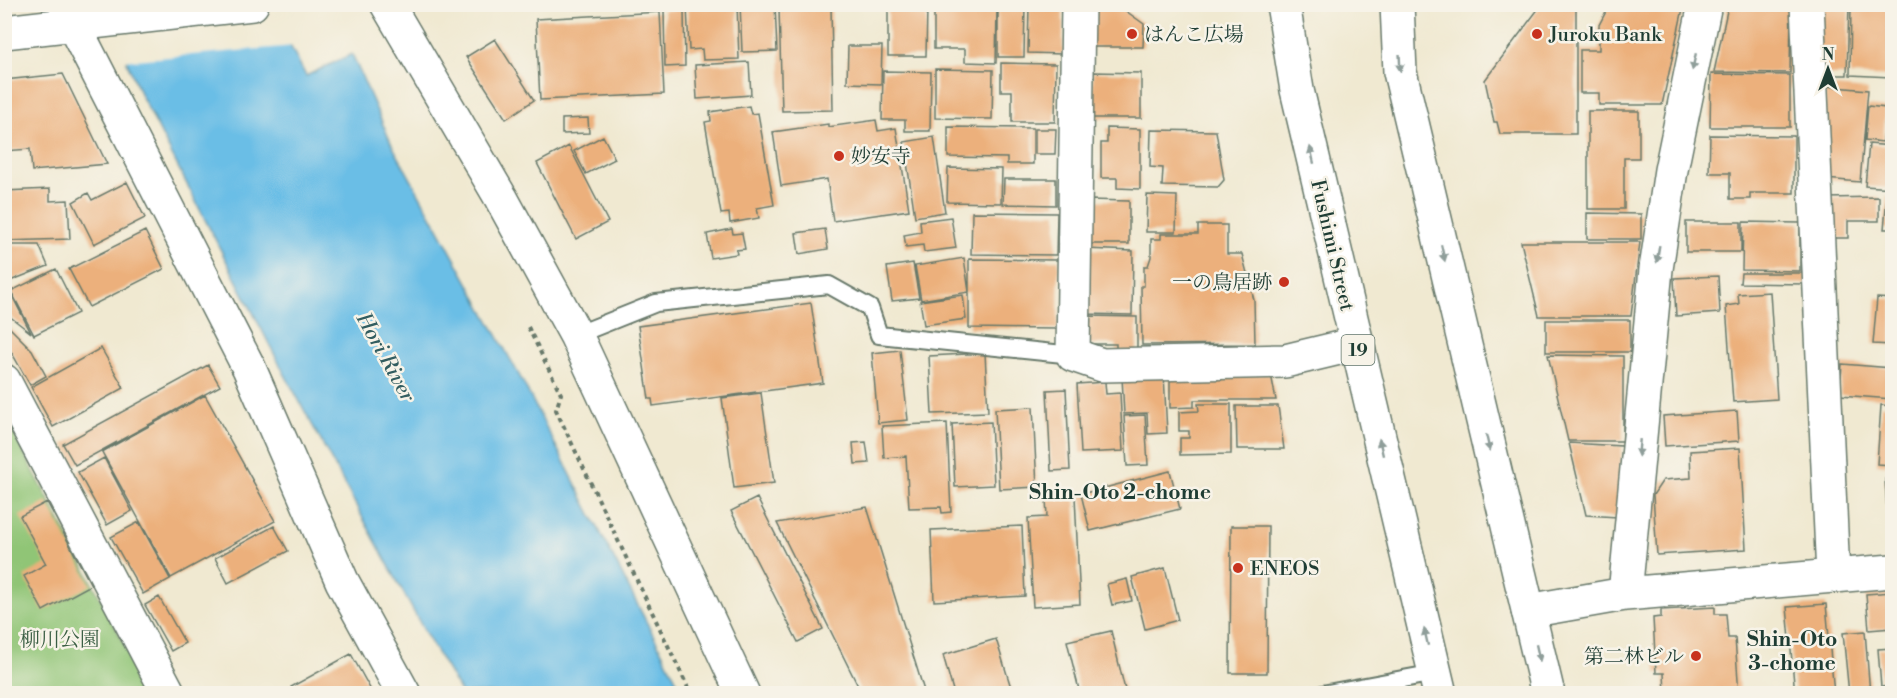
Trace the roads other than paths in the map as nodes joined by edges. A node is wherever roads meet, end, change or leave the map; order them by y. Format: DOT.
graph roads {
  1 [pos="252,4"];
  2 [pos="387,4"];
  3 [pos="1078,4"];
  4 [pos="1283,4"];
  5 [pos="1396,4"];
  6 [pos="1705,4"];
  7 [pos="1807,4"];
  8 [pos="82,23"];
  9 [pos="4,32"];
  10 [pos="576,335"];
  11 [pos="1356,344"];
  12 [pos="1073,355"];
  13 [pos="4,381"];
  14 [pos="1893,571"];
  15 [pos="1833,576"];
  16 [pos="1625,594"];
  17 [pos="1528,611"];
  18 [pos="1437,683"];
  19 [pos="169,693"];
  20 [pos="404,693"];
  21 [pos="743,693"];
  22 [pos="1322,693"];
  23 [pos="1548,693"];
  1 -- 8 [label="main road"];
  2 -- 10 [label="main road"];
  3 -- 12 [label="main road"];
  11 -- 4 [label="main road, Fushimi Street / 19, one-way"];
  5 -- 17 [label="main road, one-way"];
  6 -- 16 [label="main road, one-way"];
  7 -- 15 [label="main road"];
  8 -- 9 [label="main road"];
  8 -- 20 [label="main road"];
  10 -- 12 [label="lane"];
  10 -- 21 [label="main road"];
  11 -- 12 [label="main road"];
  18 -- 11 [label="main road, Fushimi Street / 19, one-way"];
  13 -- 19 [label="main road"];
  14 -- 15 [label="main road"];
  15 -- 16 [label="main road"];
  16 -- 17 [label="main road"];
  17 -- 23 [label="main road, one-way"];
  18 -- 22 [label="lane"];
}
